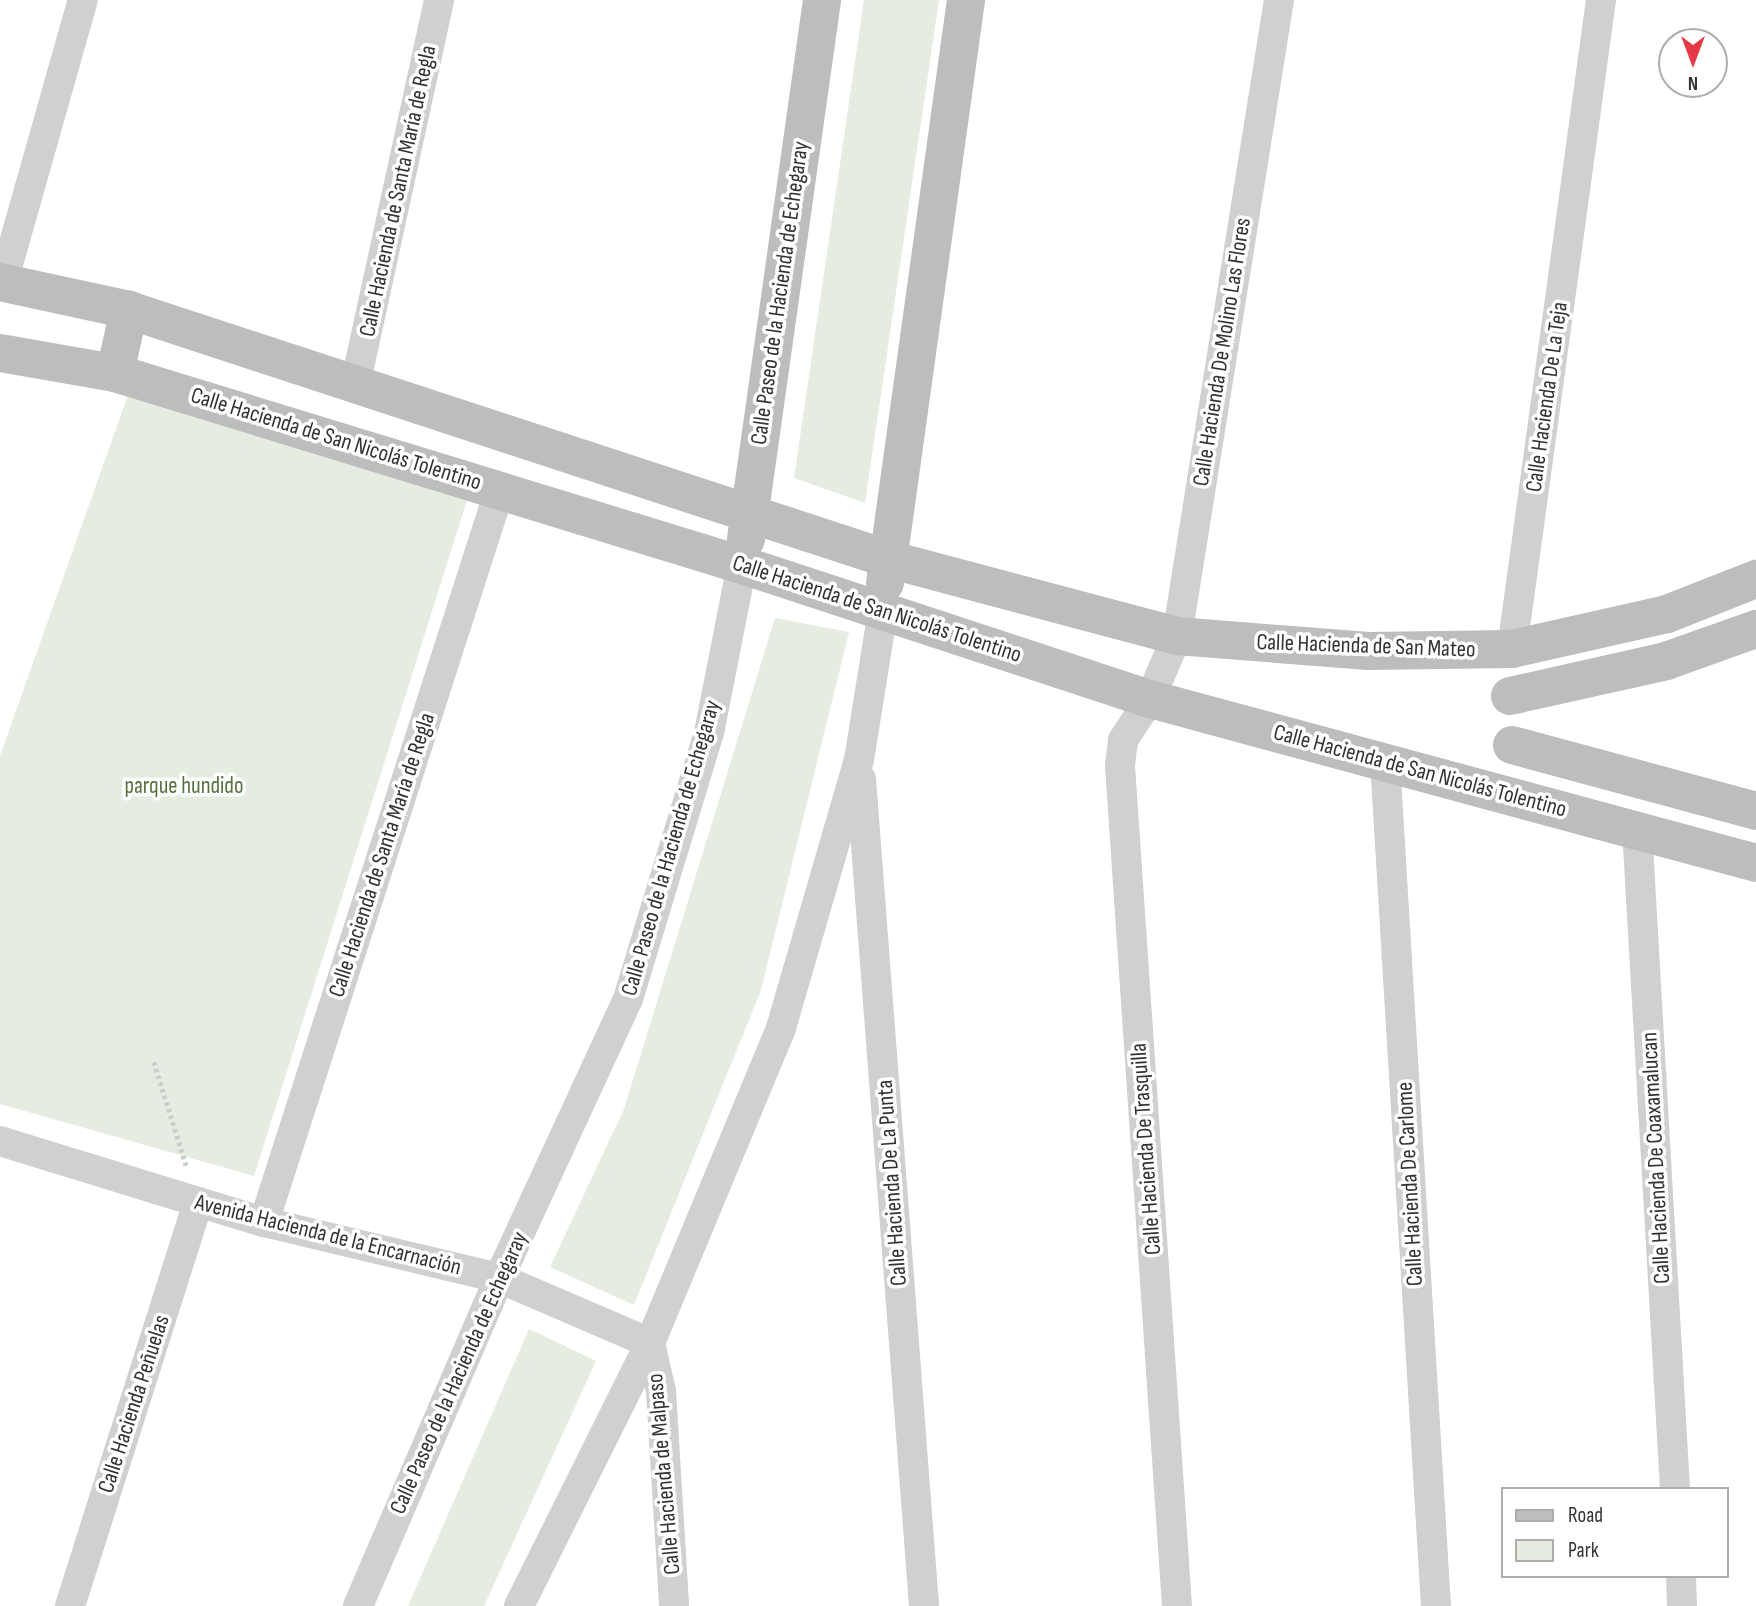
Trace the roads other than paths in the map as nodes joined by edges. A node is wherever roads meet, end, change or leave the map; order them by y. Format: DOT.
graph roads {
  1 [pos="83,0"];
  2 [pos="439,0"];
  3 [pos="822,0"];
  4 [pos="966,0"];
  5 [pos="1279,0"];
  6 [pos="1601,0"];
  7 [pos="2,282"];
  8 [pos="129,310"];
  9 [pos="0,353"];
  10 [pos="115,373"];
  11 [pos="356,381"];
  12 [pos="500,489"];
  13 [pos="750,513"];
  14 [pos="888,559"];
  15 [pos="742,565"];
  16 [pos="1756,579"];
  17 [pos="883,610"];
  18 [pos="1756,629"];
  19 [pos="1177,636"];
  20 [pos="1512,649"];
  21 [pos="1510,696"];
  22 [pos="1150,699"];
  23 [pos="1512,745"];
  24 [pos="859,760"];
  25 [pos="1385,761"];
  26 [pos="1513,795"];
  27 [pos="1756,811"];
  28 [pos="1637,828"];
  29 [pos="1756,863"];
  30 [pos="0,1141"];
  31 [pos="198,1202"];
  32 [pos="264,1222"];
  33 [pos="499,1278"];
  34 [pos="650,1343"];
  35 [pos="1675,1487"];
  36 [pos="1681,1578"];
  37 [pos="69,1606"];
  38 [pos="358,1606"];
  39 [pos="519,1606"];
  40 [pos="674,1606"];
  41 [pos="924,1606"];
  42 [pos="1177,1606"];
  43 [pos="1436,1606"];
  44 [pos="1682,1606"];
  1 -- 7 [label="street"];
  2 -- 11 [label="street, Calle Hacienda de Santa María de Regla"];
  3 -- 13 [label="main road, Calle Paseo de la Hacienda de Echegaray"];
  4 -- 14 [label="main road"];
  5 -- 19 [label="street, Calle Hacienda De Molino Las Flores"];
  6 -- 20 [label="street, Calle Hacienda De La Teja"];
  7 -- 8 [label="main road"];
  8 -- 10 [label="main road"];
  8 -- 11 [label="main road"];
  9 -- 10 [label="main road, Calle Hacienda de San Nicolás Tolentino"];
  10 -- 12 [label="main road, Calle Hacienda de San Nicolás Tolentino"];
  11 -- 13 [label="main road"];
  12 -- 15 [label="main road, Calle Hacienda de San Nicolás Tolentino"];
  12 -- 32 [label="street, Calle Hacienda de Santa María de Regla"];
  13 -- 14 [label="main road"];
  13 -- 15 [label="main road, Calle Paseo de la Hacienda de Echegaray"];
  14 -- 17 [label="main road"];
  14 -- 19 [label="main road"];
  15 -- 17 [label="main road, Calle Hacienda de San Nicolás Tolentino"];
  15 -- 33 [label="street, Calle Paseo de la Hacienda de Echegaray"];
  16 -- 20 [label="main road, Calle Hacienda de San Mateo"];
  17 -- 22 [label="main road, Calle Hacienda de San Nicolás Tolentino"];
  17 -- 24 [label="street"];
  18 -- 21 [label="main road"];
  19 -- 20 [label="main road, Calle Hacienda de San Mateo"];
  19 -- 22 [label="street, Calle Hacienda De Molino Las Flores"];
  20 -- 21 [label="main road, Calle Hacienda De La Teja"];
  21 -- 23 [label="main road, Calle Hacienda De La Teja"];
  22 -- 25 [label="main road, Calle Hacienda de San Nicolás Tolentino"];
  22 -- 42 [label="street, Calle Hacienda De Trasquilla"];
  23 -- 26 [label="main road, Calle Hacienda De La Teja"];
  23 -- 27 [label="main road"];
  24 -- 34 [label="street"];
  24 -- 41 [label="street, Calle Hacienda De La Punta"];
  25 -- 26 [label="main road, Calle Hacienda de San Nicolás Tolentino"];
  25 -- 43 [label="street, Calle Hacienda De Carlome"];
  26 -- 28 [label="main road, Calle Hacienda de San Nicolás Tolentino"];
  28 -- 29 [label="main road, Calle Hacienda de San Nicolás Tolentino"];
  28 -- 35 [label="street, Calle Hacienda De Coaxamalucan"];
  30 -- 31 [label="street, Avenida Hacienda de la Encarnación"];
  31 -- 32 [label="street, Avenida Hacienda de la Encarnación"];
  31 -- 37 [label="street, Calle Hacienda Peñuelas"];
  32 -- 33 [label="street, Avenida Hacienda de la Encarnación"];
  33 -- 34 [label="street, Avenida Hacienda de la Encarnación"];
  33 -- 38 [label="street, Calle Paseo de la Hacienda de Echegaray"];
  34 -- 39 [label="street"];
  34 -- 40 [label="street, Calle Hacienda de Malpaso"];
  36 -- 44 [label="street"];
}
